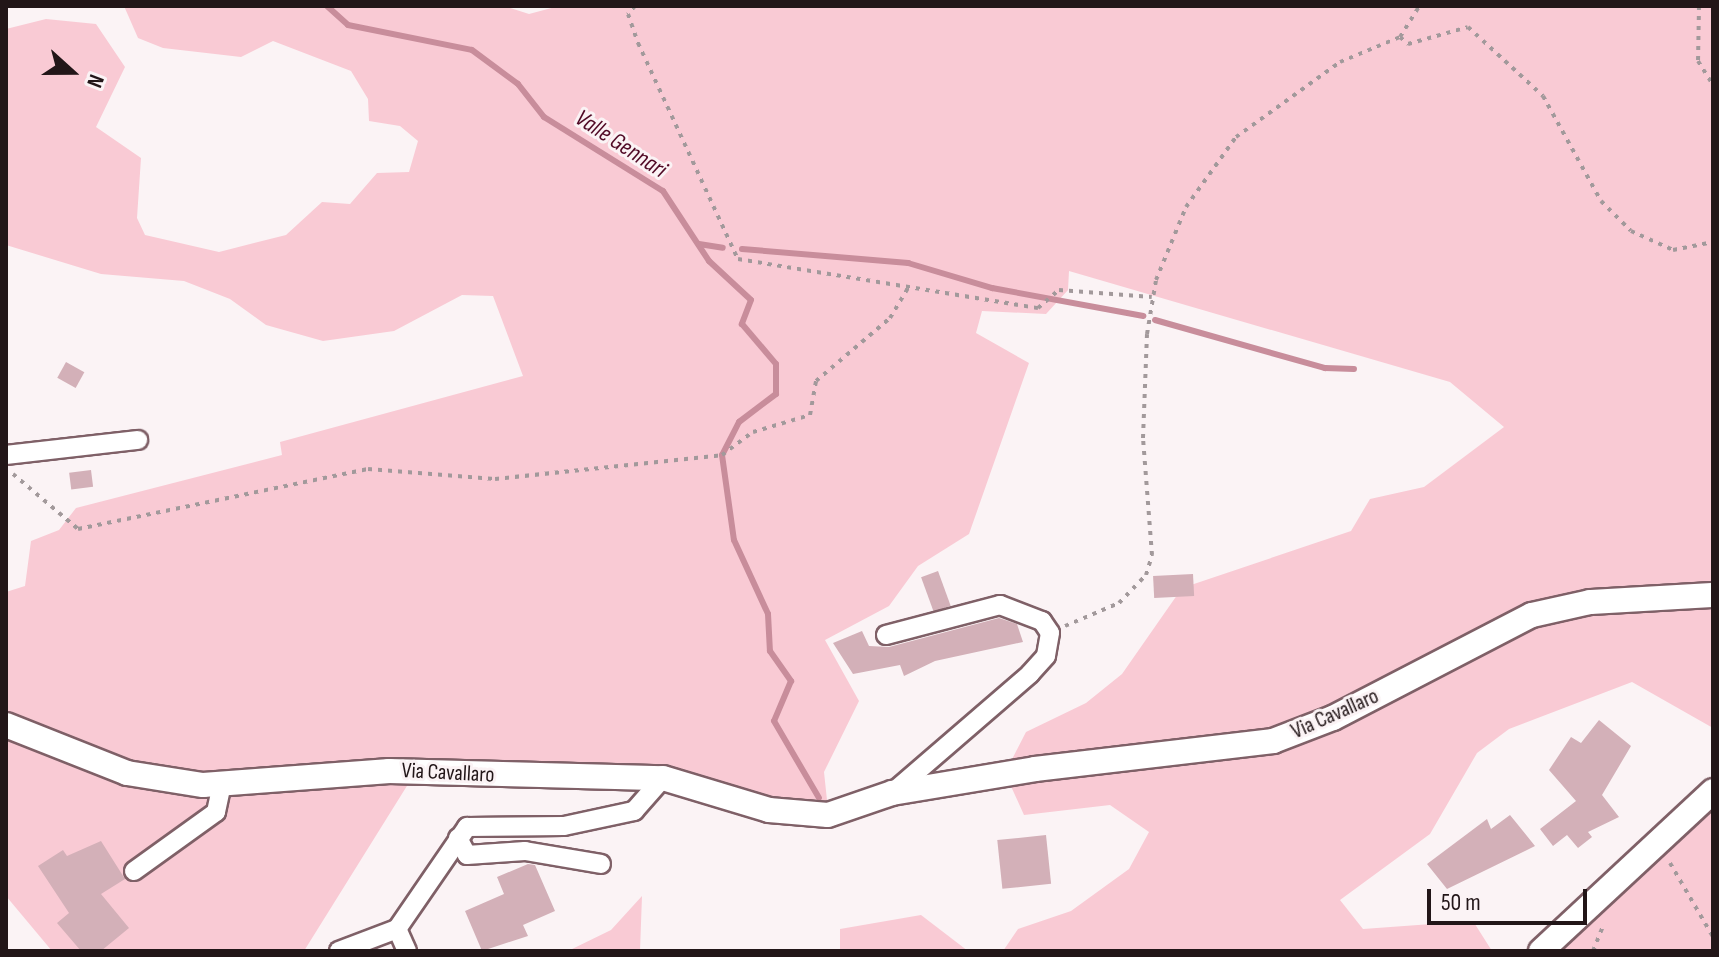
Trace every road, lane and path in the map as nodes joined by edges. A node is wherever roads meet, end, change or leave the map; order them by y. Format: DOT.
graph roads {
  1 [pos="635,6"];
  2 [pos="1419,6"];
  3 [pos="1699,6"];
  4 [pos="1400,37"];
  5 [pos="1713,85"];
  6 [pos="1713,242"];
  7 [pos="909,286"];
  8 [pos="1153,297"];
  9 [pos="138,440"];
  10 [pos="6,455"];
  11 [pos="1713,595"];
  12 [pos="1050,633"];
  13 [pos="886,635"];
  14 [pos="6,725"];
  15 [pos="663,778"];
  16 [pos="222,784"];
  17 [pos="1713,791"];
  18 [pos="892,793"];
  19 [pos="458,838"];
  20 [pos="1657,840"];
  21 [pos="601,864"];
  22 [pos="134,871"];
  23 [pos="397,929"];
  24 [pos="1713,937"];
  25 [pos="339,951"];
  26 [pos="407,951"];
  27 [pos="1541,951"];
  1 -- 7 [label="path"];
  2 -- 4 [label="path"];
  3 -- 5 [label="path"];
  4 -- 6 [label="path"];
  4 -- 8 [label="path"];
  7 -- 8 [label="path"];
  7 -- 10 [label="path"];
  8 -- 12 [label="path"];
  9 -- 10 [label="street"];
  11 -- 18 [label="street, Via Cavallaro"];
  12 -- 13 [label="street"];
  12 -- 18 [label="street, Via Cavallaro"];
  14 -- 16 [label="street, Via Cavallaro"];
  15 -- 16 [label="street, Via Cavallaro"];
  15 -- 18 [label="street, Via Cavallaro"];
  15 -- 19 [label="street"];
  16 -- 22 [label="street"];
  17 -- 20 [label="street"];
  19 -- 21 [label="street"];
  19 -- 23 [label="street"];
  20 -- 24 [label="path"];
  20 -- 27 [label="street"];
  23 -- 25 [label="street"];
  23 -- 26 [label="street"];
}
